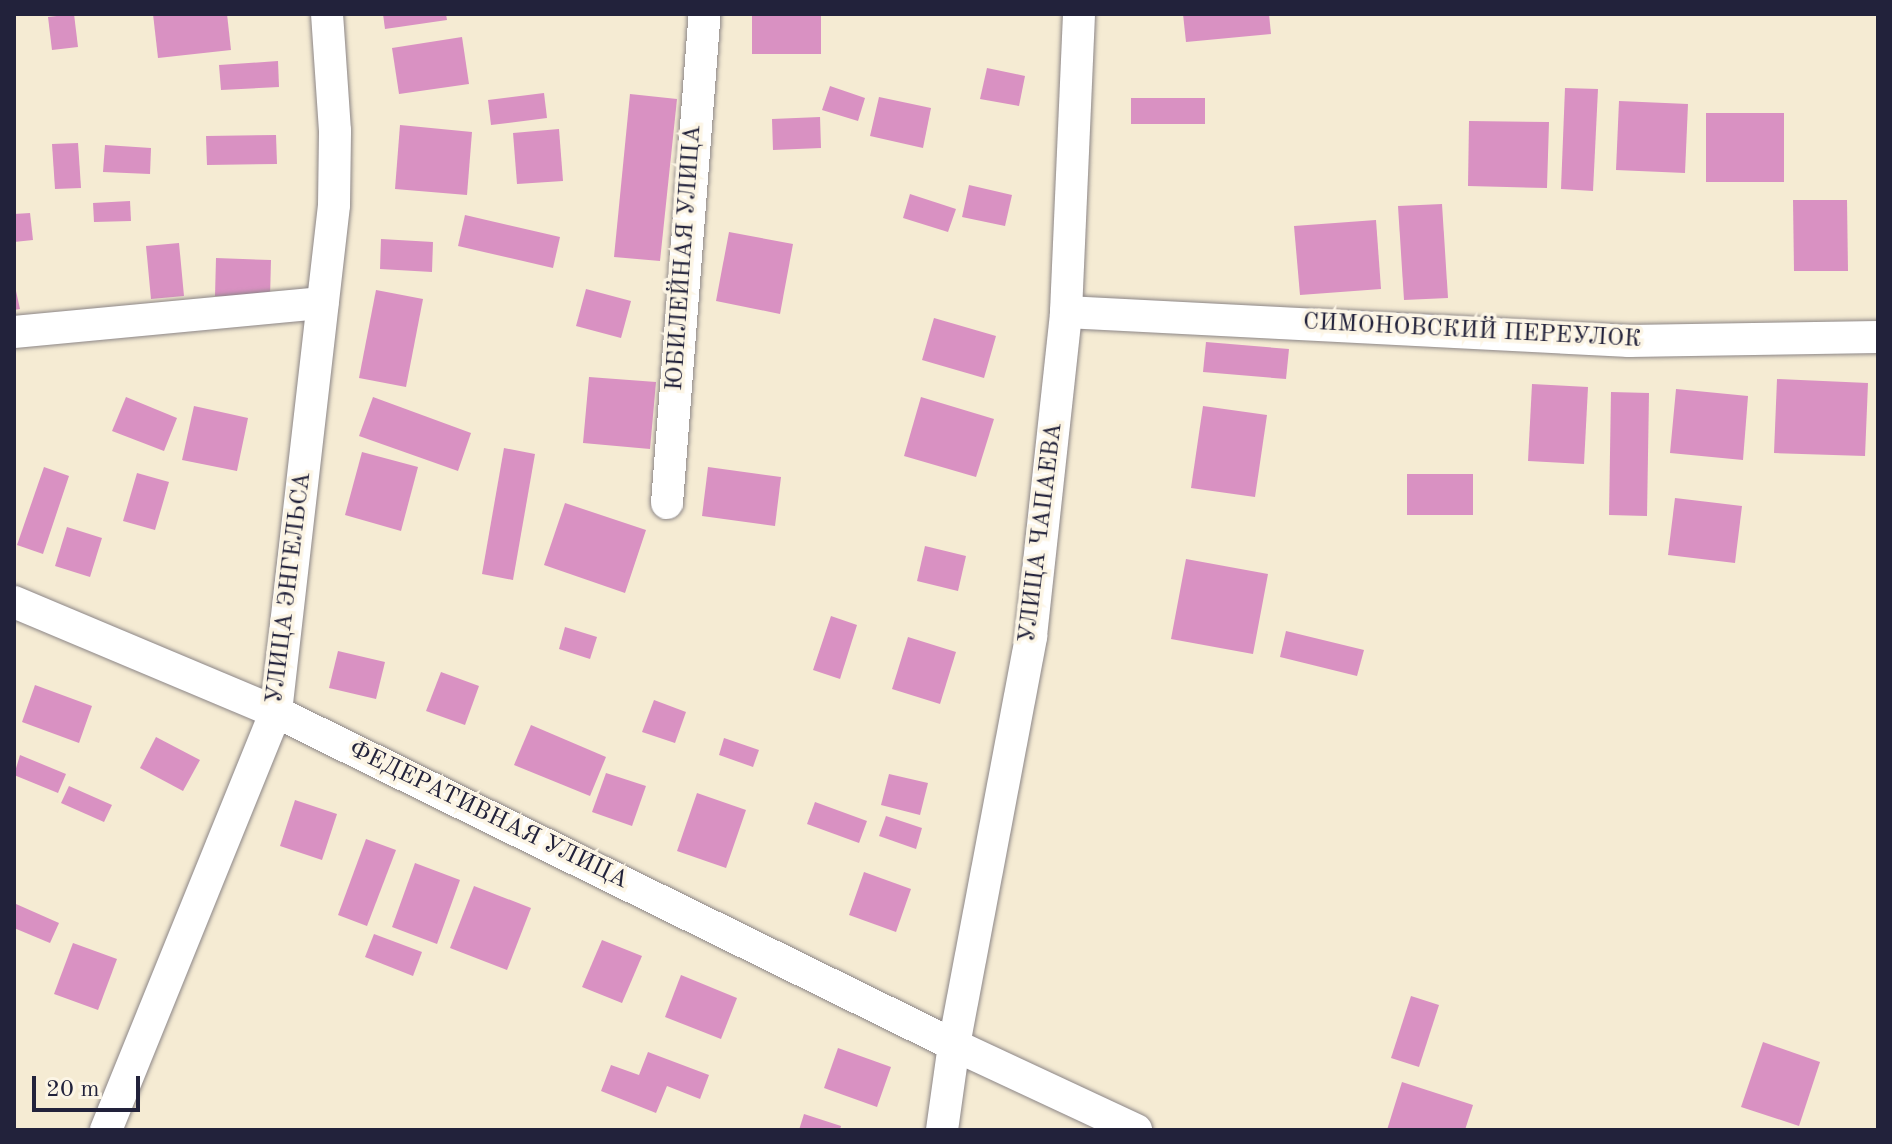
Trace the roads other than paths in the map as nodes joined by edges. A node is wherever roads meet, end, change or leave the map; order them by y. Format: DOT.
graph roads {
  1 [pos="327,14"];
  2 [pos="705,14"];
  3 [pos="1079,14"];
  4 [pos="323,303"];
  5 [pos="1066,312"];
  6 [pos="14,332"];
  7 [pos="1878,337"];
  8 [pos="667,503"];
  9 [pos="14,602"];
  10 [pos="276,712"];
  11 [pos="954,1045"];
  12 [pos="106,1130"];
  13 [pos="942,1130"];
  14 [pos="1136,1130"];
  1 -- 4 [label="street, УЛИЦА ЭНГЕЛЬСА"];
  2 -- 8 [label="street, ЮБИЛЕЙНАЯ УЛИЦА"];
  3 -- 5 [label="street, УЛИЦА ЧАПАЕВА"];
  4 -- 6 [label="street"];
  4 -- 10 [label="street, УЛИЦА ЭНГЕЛЬСА"];
  5 -- 7 [label="street, СИМОНОВСКИЙ ПЕРЕУЛОК"];
  5 -- 11 [label="street, УЛИЦА ЧАПАЕВА"];
  9 -- 10 [label="street, ФЕДЕРАТИВНАЯ УЛИЦА"];
  10 -- 11 [label="street, ФЕДЕРАТИВНАЯ УЛИЦА"];
  10 -- 12 [label="street, УЛИЦА ЭНГЕЛЬСА"];
  11 -- 13 [label="street, УЛИЦА ЧАПАЕВА"];
  11 -- 14 [label="street"];
}
